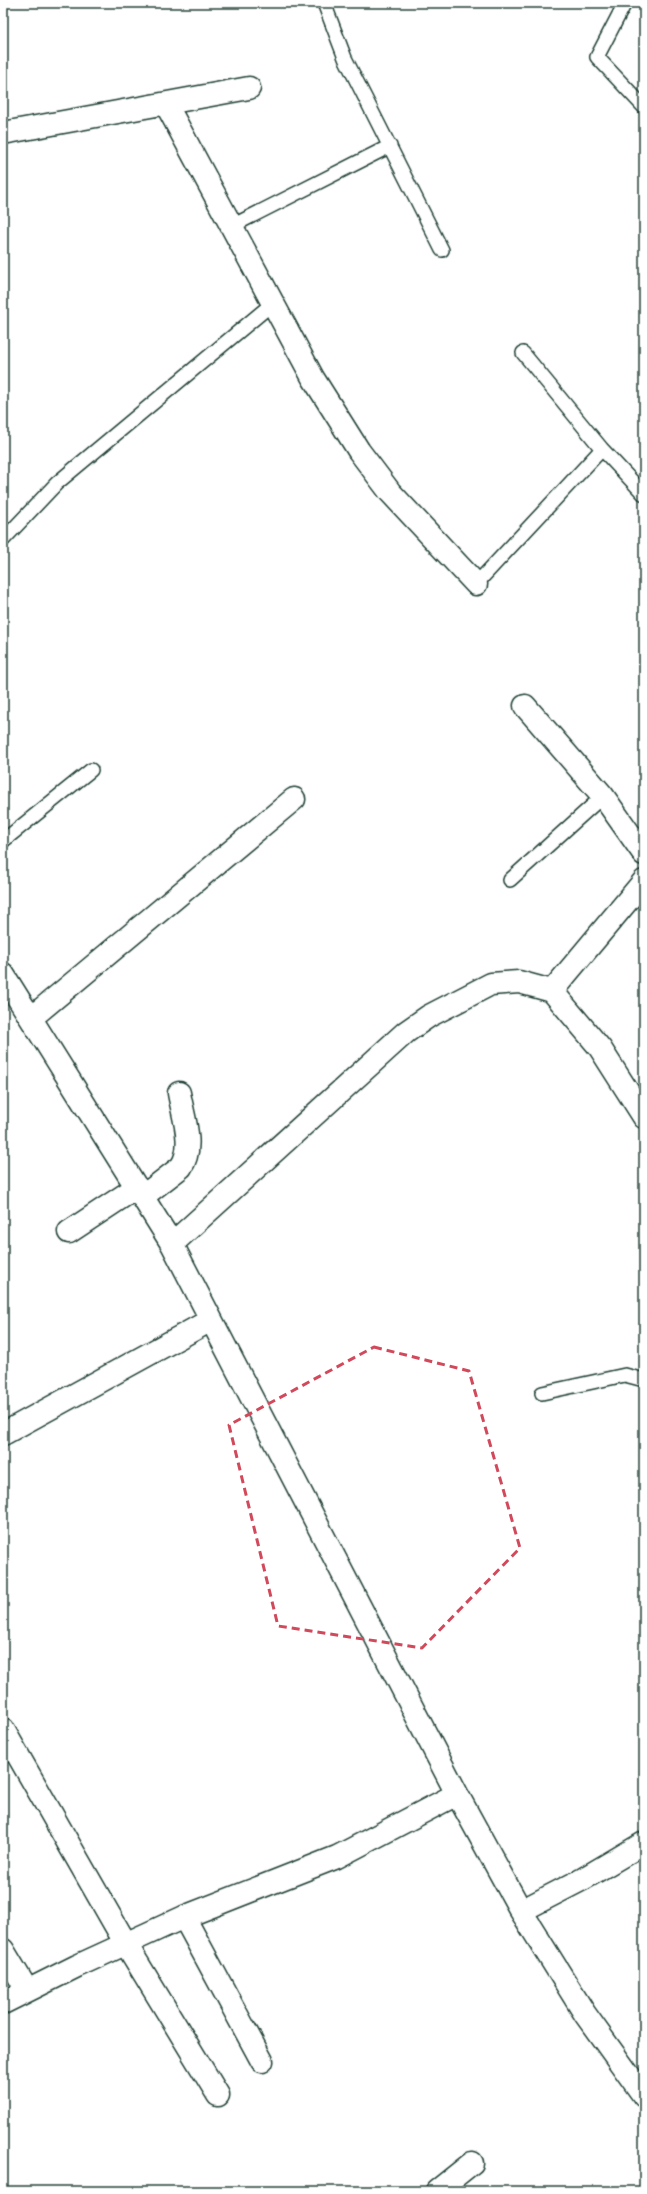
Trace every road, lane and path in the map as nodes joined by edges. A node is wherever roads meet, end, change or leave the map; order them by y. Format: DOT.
graph roads {
  1 [pos="324,3"];
  2 [pos="625,3"];
  3 [pos="249,88"];
  4 [pos="166,104"];
  5 [pos="644,107"];
  6 [pos="3,133"];
  7 [pos="390,146"];
  8 [pos="232,226"];
  9 [pos="442,250"];
  10 [pos="273,303"];
  11 [pos="523,354"];
  12 [pos="602,449"];
  13 [pos="644,494"];
  14 [pos="3,540"];
  15 [pos="476,584"];
  16 [pos="525,706"];
  17 [pos="91,770"];
  18 [pos="603,796"];
  19 [pos="294,799"];
  20 [pos="3,841"];
  21 [pos="644,854"];
  22 [pos="510,880"];
  23 [pos="644,881"];
  24 [pos="3,974"];
  25 [pos="552,990"];
  26 [pos="30,1018"];
  27 [pos="179,1094"];
  28 [pos="644,1117"];
  29 [pos="139,1192"];
  30 [pos="69,1232"];
  31 [pos="172,1244"];
  32 [pos="211,1320"];
  33 [pos="644,1380"];
  34 [pos="542,1393"];
  35 [pos="3,1434"];
  36 [pos="3,1730"];
  37 [pos="456,1794"];
  38 [pos="644,1843"];
  39 [pos="522,1911"];
  40 [pos="184,1917"];
  41 [pos="126,1944"];
  42 [pos="3,1950"];
  43 [pos="27,1990"];
  44 [pos="3,2003"];
  45 [pos="262,2061"];
  46 [pos="218,2095"];
  47 [pos="644,2096"];
  48 [pos="472,2163"];
  49 [pos="437,2191"];
  1 -- 7 [label="lane"];
  2 -- 5 [label="lane"];
  3 -- 4 [label="street"];
  4 -- 6 [label="street"];
  4 -- 8 [label="street"];
  7 -- 8 [label="lane"];
  7 -- 9 [label="lane"];
  8 -- 10 [label="street"];
  10 -- 14 [label="lane"];
  10 -- 15 [label="street"];
  11 -- 12 [label="lane"];
  12 -- 13 [label="lane"];
  12 -- 15 [label="lane"];
  16 -- 18 [label="street"];
  17 -- 20 [label="lane"];
  18 -- 21 [label="street"];
  18 -- 22 [label="lane"];
  19 -- 26 [label="street"];
  23 -- 25 [label="street"];
  24 -- 26 [label="street"];
  25 -- 28 [label="street"];
  25 -- 31 [label="street"];
  26 -- 29 [label="street"];
  27 -- 29 [label="street"];
  29 -- 30 [label="street"];
  29 -- 31 [label="street"];
  31 -- 32 [label="street"];
  32 -- 35 [label="street"];
  32 -- 37 [label="street"];
  33 -- 34 [label="lane"];
  36 -- 41 [label="street"];
  37 -- 39 [label="street"];
  37 -- 40 [label="street"];
  38 -- 39 [label="street"];
  39 -- 47 [label="street"];
  40 -- 41 [label="street"];
  40 -- 45 [label="street"];
  41 -- 43 [label="street"];
  41 -- 46 [label="street"];
  42 -- 43 [label="street"];
  43 -- 44 [label="street"];
  48 -- 49 [label="street"];
}
